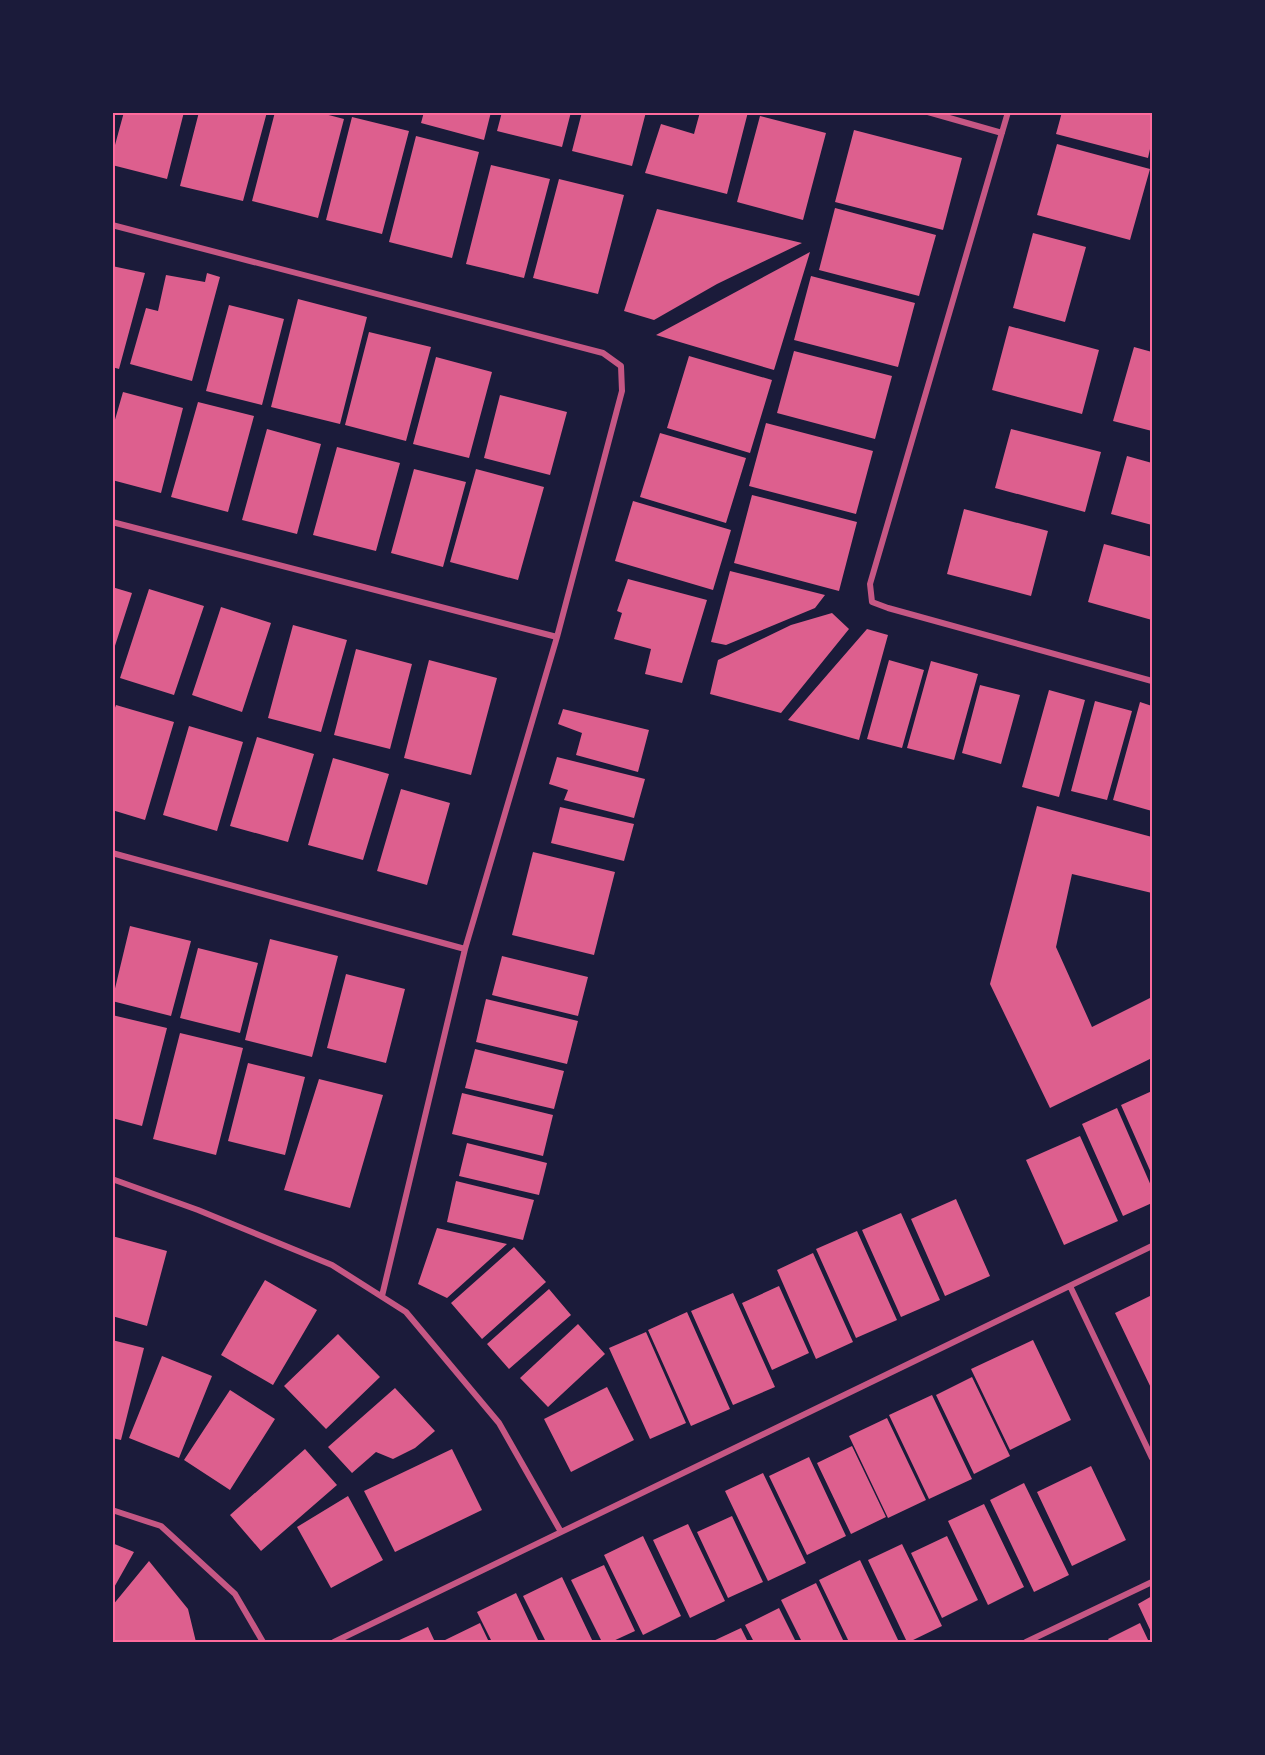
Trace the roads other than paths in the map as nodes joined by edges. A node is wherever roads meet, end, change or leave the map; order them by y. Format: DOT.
graph roads {
  1 [pos="928,112"];
  2 [pos="1008,112"];
  3 [pos="1002,133"];
  4 [pos="112,225"];
  5 [pos="112,522"];
  6 [pos="557,637"];
  7 [pos="1152,681"];
  8 [pos="112,853"];
  9 [pos="465,949"];
  10 [pos="112,1179"];
  11 [pos="1152,1246"];
  12 [pos="1070,1286"];
  13 [pos="382,1296"];
  14 [pos="1152,1458"];
  15 [pos="112,1510"];
  16 [pos="561,1532"];
  17 [pos="1152,1582"];
  18 [pos="263,1642"];
  19 [pos="334,1642"];
  20 [pos="1026,1642"];
  1 -- 3 [label="street"];
  2 -- 3 [label="street"];
  3 -- 7 [label="street"];
  4 -- 6 [label="street"];
  5 -- 6 [label="street"];
  6 -- 9 [label="street"];
  8 -- 9 [label="street"];
  9 -- 13 [label="street"];
  10 -- 13 [label="street"];
  11 -- 12 [label="street"];
  12 -- 14 [label="street"];
  12 -- 16 [label="street"];
  13 -- 16 [label="street"];
  15 -- 18 [label="street"];
  16 -- 19 [label="street"];
  17 -- 20 [label="street"];
}
